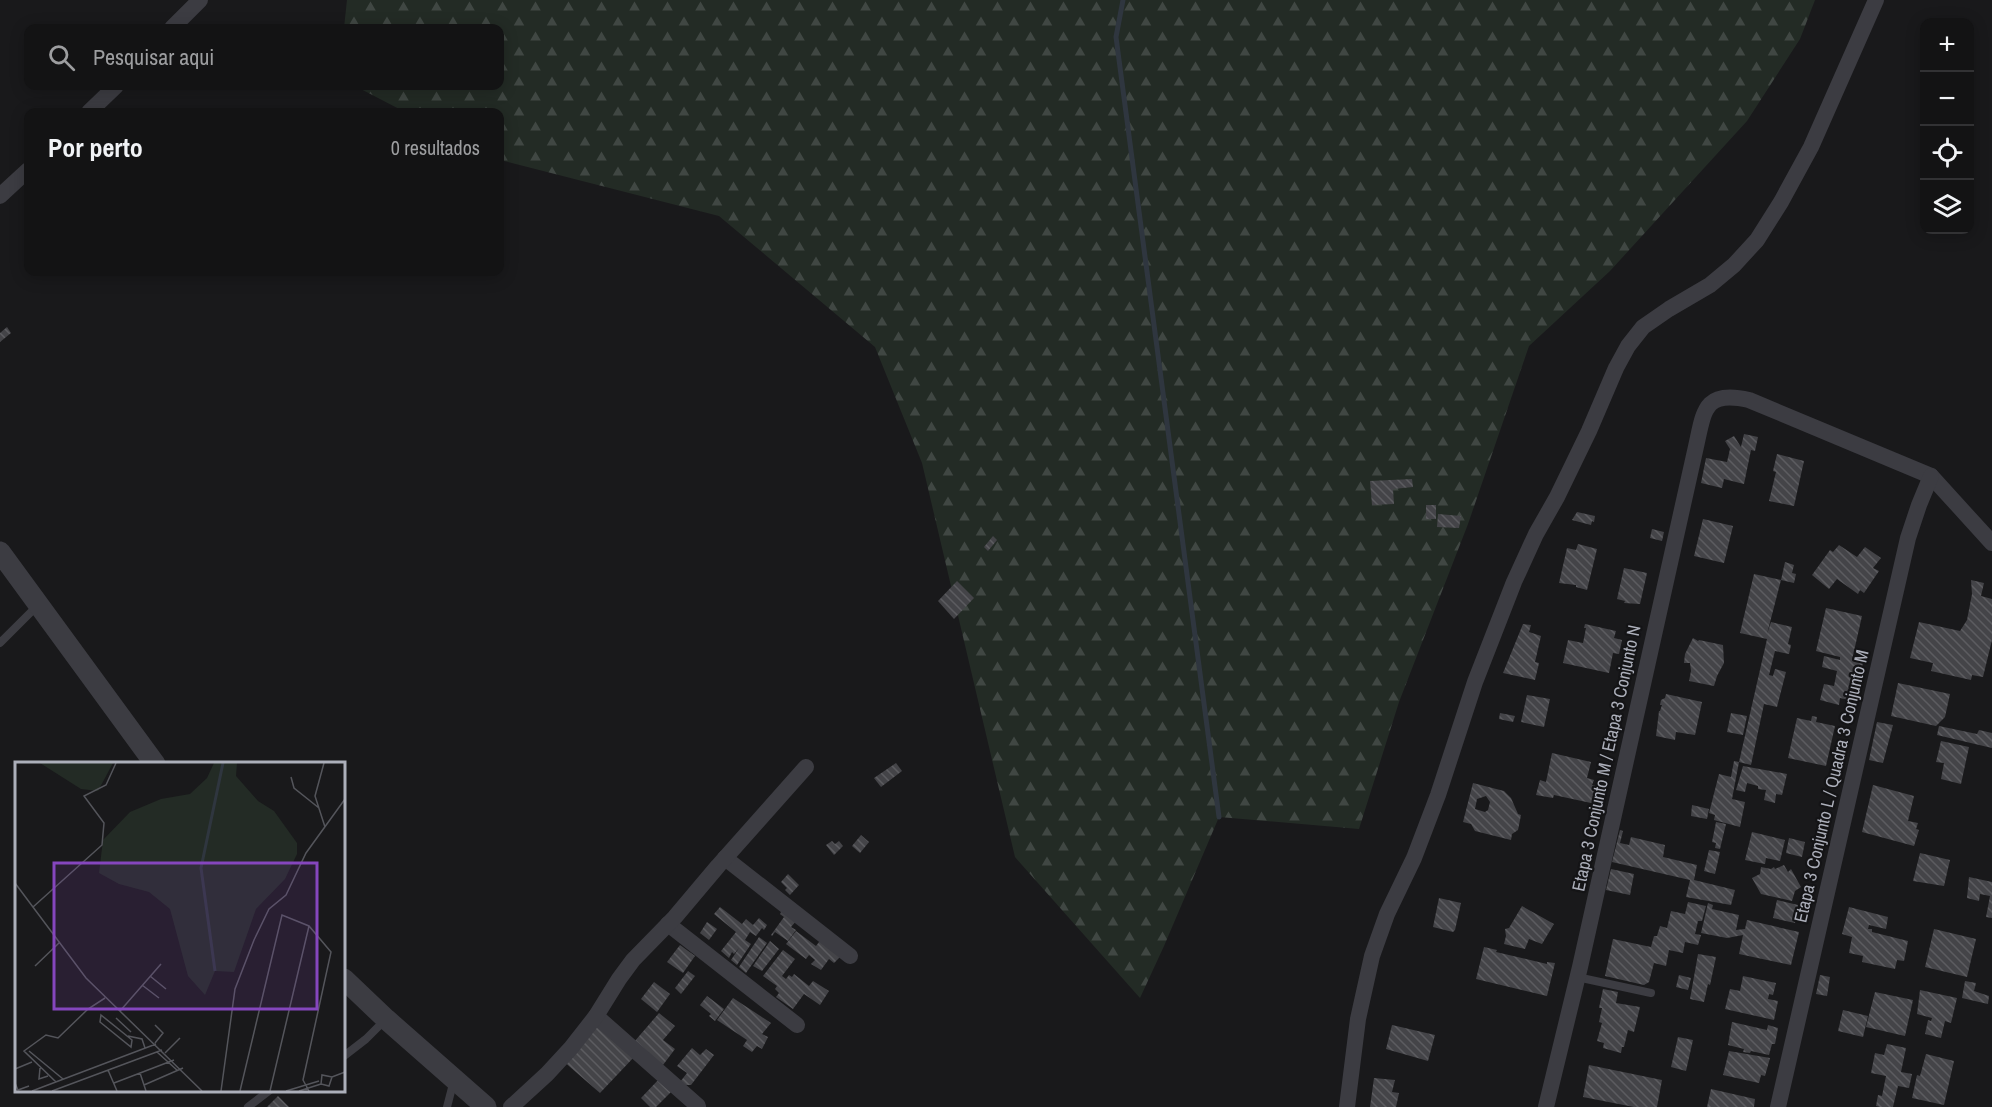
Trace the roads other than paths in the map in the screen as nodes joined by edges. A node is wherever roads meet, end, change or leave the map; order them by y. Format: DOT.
graph roads {
  1 [pos="200,0"];
  2 [pos="1876,0"];
  3 [pos="176,24"];
  4 [pos="112,90"];
  5 [pos="93,108"];
  6 [pos="24,174"];
  7 [pos="0,196"];
  8 [pos="1931,476"];
  9 [pos="1992,543"];
  10 [pos="0,552"];
  11 [pos="39,604"];
  12 [pos="0,642"];
  13 [pos="154,762"];
  14 [pos="806,768"];
  15 [pos="725,858"];
  16 [pos="668,924"];
  17 [pos="850,956"];
  18 [pos="1577,977"];
  19 [pos="345,980"];
  20 [pos="1651,993"];
  21 [pos="596,1016"];
  22 [pos="386,1019"];
  23 [pos="797,1025"];
  24 [pos="345,1055"];
  25 [pos="454,1079"];
  26 [pos="267,1092"];
  27 [pos="698,1106"];
  28 [pos="248,1107"];
  29 [pos="447,1107"];
  30 [pos="486,1107"];
  31 [pos="511,1107"];
  32 [pos="1347,1107"];
  33 [pos="1546,1107"];
  34 [pos="1778,1107"];
  1 -- 3 [label="street"];
  2 -- 32 [label="street"];
  4 -- 5 [label="street"];
  6 -- 7 [label="street"];
  8 -- 9 [label="street"];
  8 -- 18 [label="street, Etapa 3 Conjunto M / Etapa 3 Conjunto N"];
  8 -- 34 [label="street, Etapa 3 Conjunto L / Quadra 3 Conjunto M"];
  10 -- 11 [label="street"];
  11 -- 12 [label="lane"];
  11 -- 13 [label="street"];
  14 -- 15 [label="street"];
  15 -- 16 [label="street"];
  15 -- 17 [label="street"];
  16 -- 21 [label="street"];
  16 -- 23 [label="street"];
  18 -- 20 [label="lane"];
  18 -- 33 [label="street, Etapa 3 Conjunto M / Etapa 3 Conjunto N"];
  19 -- 22 [label="street"];
  21 -- 27 [label="street"];
  21 -- 31 [label="street"];
  22 -- 24 [label="lane"];
  22 -- 25 [label="street"];
  25 -- 29 [label="lane"];
  25 -- 30 [label="street"];
  26 -- 28 [label="lane"];
}
